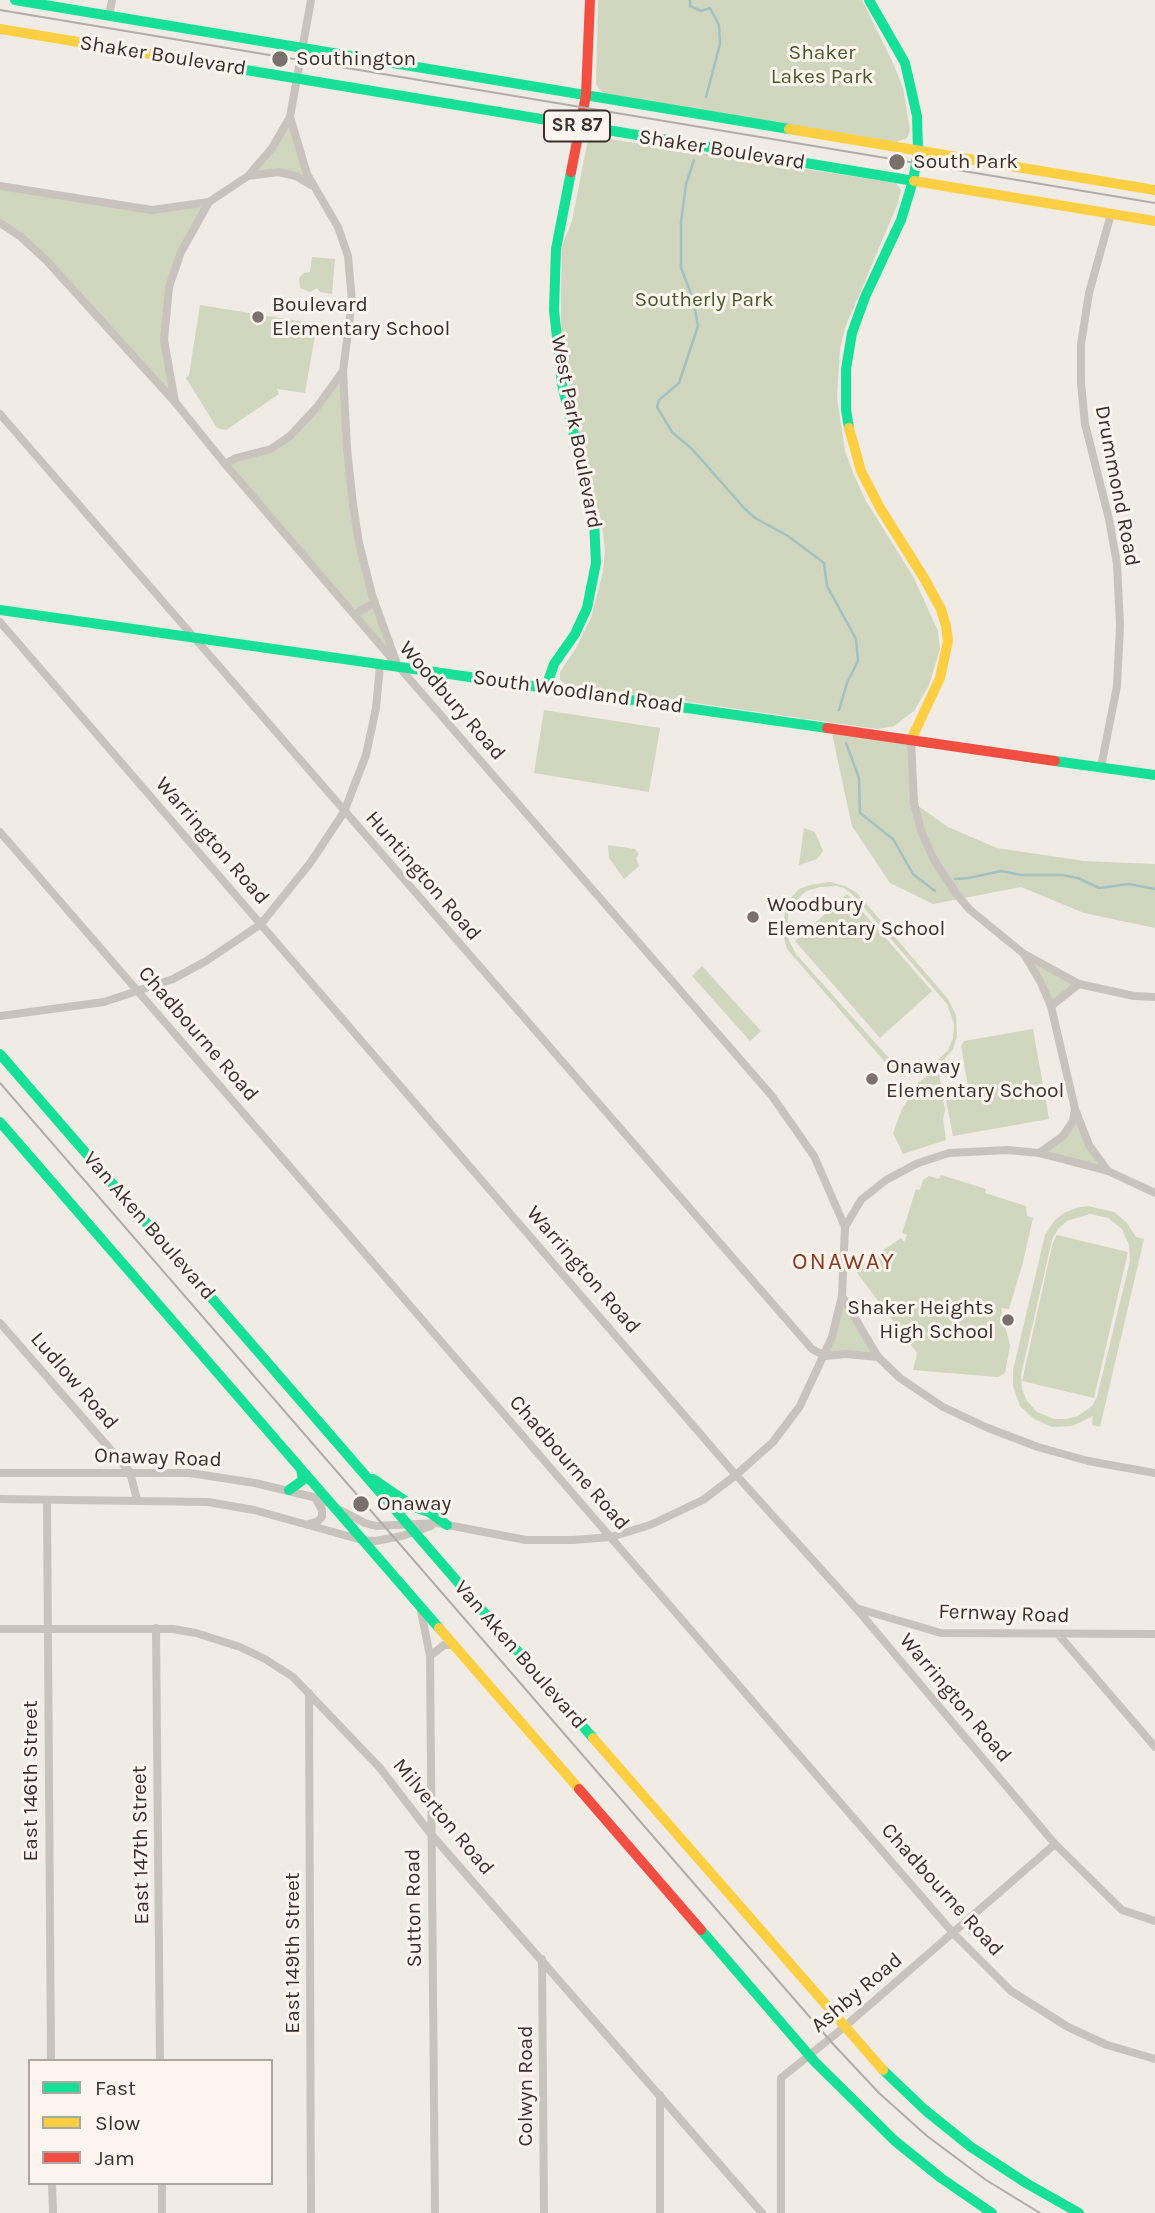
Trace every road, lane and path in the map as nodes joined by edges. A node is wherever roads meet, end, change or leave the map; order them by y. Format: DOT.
graph roads {
  1 [pos="15,0"];
  2 [pos="112,0"];
  3 [pos="311,0"];
  4 [pos="590,0"];
  5 [pos="869,0"];
  6 [pos="109,16"];
  7 [pos="0,29"];
  8 [pos="302,48"];
  9 [pos="297,79"];
  10 [pos="586,95"];
  11 [pos="290,117"];
  12 [pos="580,126"];
  13 [pos="918,151"];
  14 [pos="248,176"];
  15 [pos="913,181"];
  16 [pos="0,186"];
  17 [pos="315,188"];
  18 [pos="1155,190"];
  19 [pos="209,202"];
  20 [pos="1111,214"];
  21 [pos="1155,221"];
  22 [pos="0,223"];
  23 [pos="344,371"];
  24 [pos="175,402"];
  25 [pos="0,414"];
  26 [pos="225,464"];
  27 [pos="375,602"];
  28 [pos="0,610"];
  29 [pos="355,614"];
  30 [pos="0,622"];
  31 [pos="194,639"];
  32 [pos="380,665"];
  33 [pos="399,667"];
  34 [pos="546,687"];
  35 [pos="911,740"];
  36 [pos="1101,767"];
  37 [pos="1155,775"];
  38 [pos="344,812"];
  39 [pos="0,832"];
  40 [pos="261,923"];
  41 [pos="1024,954"];
  42 [pos="1079,984"];
  43 [pos="137,991"];
  44 [pos="1155,998"];
  45 [pos="1051,1006"];
  46 [pos="0,1016"];
  47 [pos="0,1054"];
  48 [pos="1075,1109"];
  49 [pos="0,1122"];
  50 [pos="1039,1153"];
  51 [pos="1108,1171"];
  52 [pos="1155,1193"];
  53 [pos="845,1227"];
  54 [pos="842,1296"];
  55 [pos="0,1323"];
  56 [pos="825,1356"];
  57 [pos="878,1357"];
  58 [pos="301,1469"];
  59 [pos="130,1472"];
  60 [pos="0,1473"];
  61 [pos="362,1473"];
  62 [pos="1155,1473"];
  63 [pos="736,1475"];
  64 [pos="289,1490"];
  65 [pos="313,1497"];
  66 [pos="0,1499"];
  67 [pos="137,1500"];
  68 [pos="47,1501"];
  69 [pos="333,1506"];
  70 [pos="309,1524"];
  71 [pos="442,1524"];
  72 [pos="411,1528"];
  73 [pos="611,1537"];
  74 [pos="362,1540"];
  75 [pos="419,1603"];
  76 [pos="856,1608"];
  77 [pos="156,1628"];
  78 [pos="0,1629"];
  79 [pos="47,1629"];
  80 [pos="1058,1634"];
  81 [pos="1155,1634"];
  82 [pos="456,1646"];
  83 [pos="430,1656"];
  84 [pos="309,1693"];
  85 [pos="1155,1747"];
  86 [pos="430,1833"];
  87 [pos="1055,1844"];
  88 [pos="1155,1921"];
  89 [pos="954,1934"];
  90 [pos="542,1959"];
  91 [pos="843,2028"];
  92 [pos="809,2055"];
  93 [pos="51,2059"];
  94 [pos="160,2059"];
  95 [pos="1155,2059"];
  96 [pos="660,2095"];
  97 [pos="52,2185"];
  98 [pos="162,2185"];
  99 [pos="52,2213"];
  100 [pos="162,2213"];
  101 [pos="311,2213"];
  102 [pos="435,2213"];
  103 [pos="544,2213"];
  104 [pos="660,2213"];
  105 [pos="762,2213"];
  106 [pos="781,2213"];
  107 [pos="992,2213"];
  108 [pos="1079,2213"];
  1 -- 6 [label="main road, Shaker Boulevard / SR 87"];
  2 -- 6 [label="street"];
  3 -- 8 [label="street"];
  4 -- 10 [label="main road, West Park Boulevard"];
  5 -- 13 [label="main road"];
  6 -- 8 [label="main road, Shaker Boulevard / SR 87"];
  7 -- 9 [label="main road, Shaker Boulevard / SR 87"];
  8 -- 9 [label="street"];
  8 -- 10 [label="main road, Shaker Boulevard / SR 87"];
  9 -- 11 [label="street"];
  9 -- 12 [label="main road, Shaker Boulevard / SR 87"];
  10 -- 12 [label="main road, West Park Boulevard"];
  10 -- 13 [label="main road, Shaker Boulevard / SR 87"];
  11 -- 14 [label="street"];
  11 -- 17 [label="street"];
  12 -- 15 [label="main road, Shaker Boulevard / SR 87"];
  12 -- 34 [label="main road, West Park Boulevard"];
  13 -- 15 [label="main road"];
  13 -- 18 [label="main road, Shaker Boulevard / SR 87"];
  14 -- 17 [label="street"];
  14 -- 19 [label="street"];
  15 -- 20 [label="main road, Shaker Boulevard / SR 87"];
  15 -- 35 [label="main road"];
  16 -- 19 [label="street"];
  17 -- 23 [label="street"];
  19 -- 24 [label="street"];
  20 -- 21 [label="main road, Shaker Boulevard / SR 87"];
  20 -- 36 [label="street, Drummond Road"];
  22 -- 24 [label="street, Woodbury Road"];
  23 -- 26 [label="street"];
  23 -- 27 [label="street"];
  24 -- 26 [label="street, Woodbury Road"];
  25 -- 31 [label="street, Huntington Road"];
  26 -- 29 [label="street, Woodbury Road"];
  27 -- 29 [label="street"];
  27 -- 33 [label="street"];
  28 -- 31 [label="main road, South Woodland Road"];
  29 -- 33 [label="street, Woodbury Road"];
  30 -- 40 [label="street, Warrington Road"];
  31 -- 32 [label="main road, South Woodland Road"];
  31 -- 38 [label="street, Huntington Road"];
  32 -- 33 [label="main road, South Woodland Road"];
  32 -- 38 [label="street"];
  33 -- 34 [label="main road, South Woodland Road"];
  33 -- 53 [label="street, Woodbury Road"];
  34 -- 35 [label="main road, South Woodland Road"];
  35 -- 36 [label="main road, South Woodland Road"];
  35 -- 41 [label="street"];
  36 -- 37 [label="main road, South Woodland Road"];
  38 -- 40 [label="street"];
  38 -- 56 [label="street, Huntington Road"];
  39 -- 43 [label="street, Chadbourne Road"];
  40 -- 43 [label="street"];
  40 -- 63 [label="street, Warrington Road"];
  41 -- 42 [label="street"];
  41 -- 45 [label="street"];
  42 -- 44 [label="street"];
  42 -- 45 [label="street"];
  43 -- 46 [label="street"];
  43 -- 73 [label="street, Chadbourne Road"];
  45 -- 48 [label="street"];
  47 -- 61 [label="main road, Van Aken Boulevard"];
  48 -- 50 [label="street"];
  48 -- 51 [label="street"];
  49 -- 58 [label="main road, Van Aken Boulevard"];
  50 -- 51 [label="street"];
  50 -- 53 [label="street"];
  51 -- 52 [label="street"];
  53 -- 54 [label="street"];
  54 -- 56 [label="street"];
  54 -- 57 [label="street"];
  55 -- 59 [label="street, Ludlow Road"];
  56 -- 57 [label="street"];
  56 -- 63 [label="street"];
  57 -- 62 [label="street"];
  58 -- 64 [label="main road"];
  58 -- 69 [label="main road, Van Aken Boulevard"];
  59 -- 60 [label="street, Onaway Road"];
  59 -- 64 [label="street, Onaway Road"];
  59 -- 67 [label="street, Ludlow Road"];
  61 -- 71 [label="main road"];
  61 -- 72 [label="main road, Van Aken Boulevard"];
  63 -- 73 [label="street"];
  63 -- 76 [label="street, Warrington Road"];
  64 -- 65 [label="street, Onaway Road"];
  65 -- 69 [label="street, Onaway Road"];
  65 -- 70 [label="street"];
  66 -- 68 [label="street, Onaway Road"];
  67 -- 68 [label="street, Onaway Road"];
  67 -- 70 [label="street, Onaway Road"];
  68 -- 79 [label="street, East 146th Street"];
  69 -- 72 [label="street, Onaway Road"];
  69 -- 74 [label="main road, Van Aken Boulevard"];
  70 -- 74 [label="street, Onaway Road"];
  71 -- 72 [label="street, Onaway Road"];
  71 -- 73 [label="street"];
  72 -- 74 [label="street, Onaway Road"];
  72 -- 91 [label="main road, Van Aken Boulevard"];
  73 -- 89 [label="street, Chadbourne Road"];
  74 -- 75 [label="main road, Van Aken Boulevard"];
  75 -- 82 [label="main road, Van Aken Boulevard"];
  75 -- 83 [label="street, Sutton Road"];
  76 -- 80 [label="street, Fernway Road"];
  76 -- 87 [label="street, Warrington Road"];
  77 -- 79 [label="street, Milverton Road"];
  77 -- 84 [label="street, Milverton Road"];
  77 -- 94 [label="street, East 147th Street"];
  78 -- 79 [label="street, Milverton Road"];
  79 -- 93 [label="street, East 146th Street"];
  80 -- 81 [label="street, Fernway Road"];
  80 -- 85 [label="street"];
  82 -- 83 [label="street"];
  82 -- 92 [label="main road, Van Aken Boulevard"];
  83 -- 86 [label="street, Sutton Road"];
  84 -- 86 [label="street, Milverton Road"];
  84 -- 101 [label="street, East 149th Street"];
  86 -- 90 [label="street, Milverton Road"];
  86 -- 102 [label="street, Sutton Road"];
  87 -- 88 [label="street, Warrington Road"];
  87 -- 89 [label="street, Ashby Road"];
  89 -- 91 [label="street, Ashby Road"];
  89 -- 95 [label="street, Chadbourne Road"];
  90 -- 96 [label="street, Milverton Road"];
  90 -- 103 [label="street, Colwyn Road"];
  91 -- 92 [label="street, Ashby Road"];
  91 -- 108 [label="main road, Van Aken Boulevard"];
  92 -- 106 [label="street, Ashby Road"];
  92 -- 107 [label="main road, Van Aken Boulevard"];
  96 -- 104 [label="street"];
  96 -- 105 [label="street, Milverton Road"];
  97 -- 99 [label="street"];
  98 -- 100 [label="street"];
}
